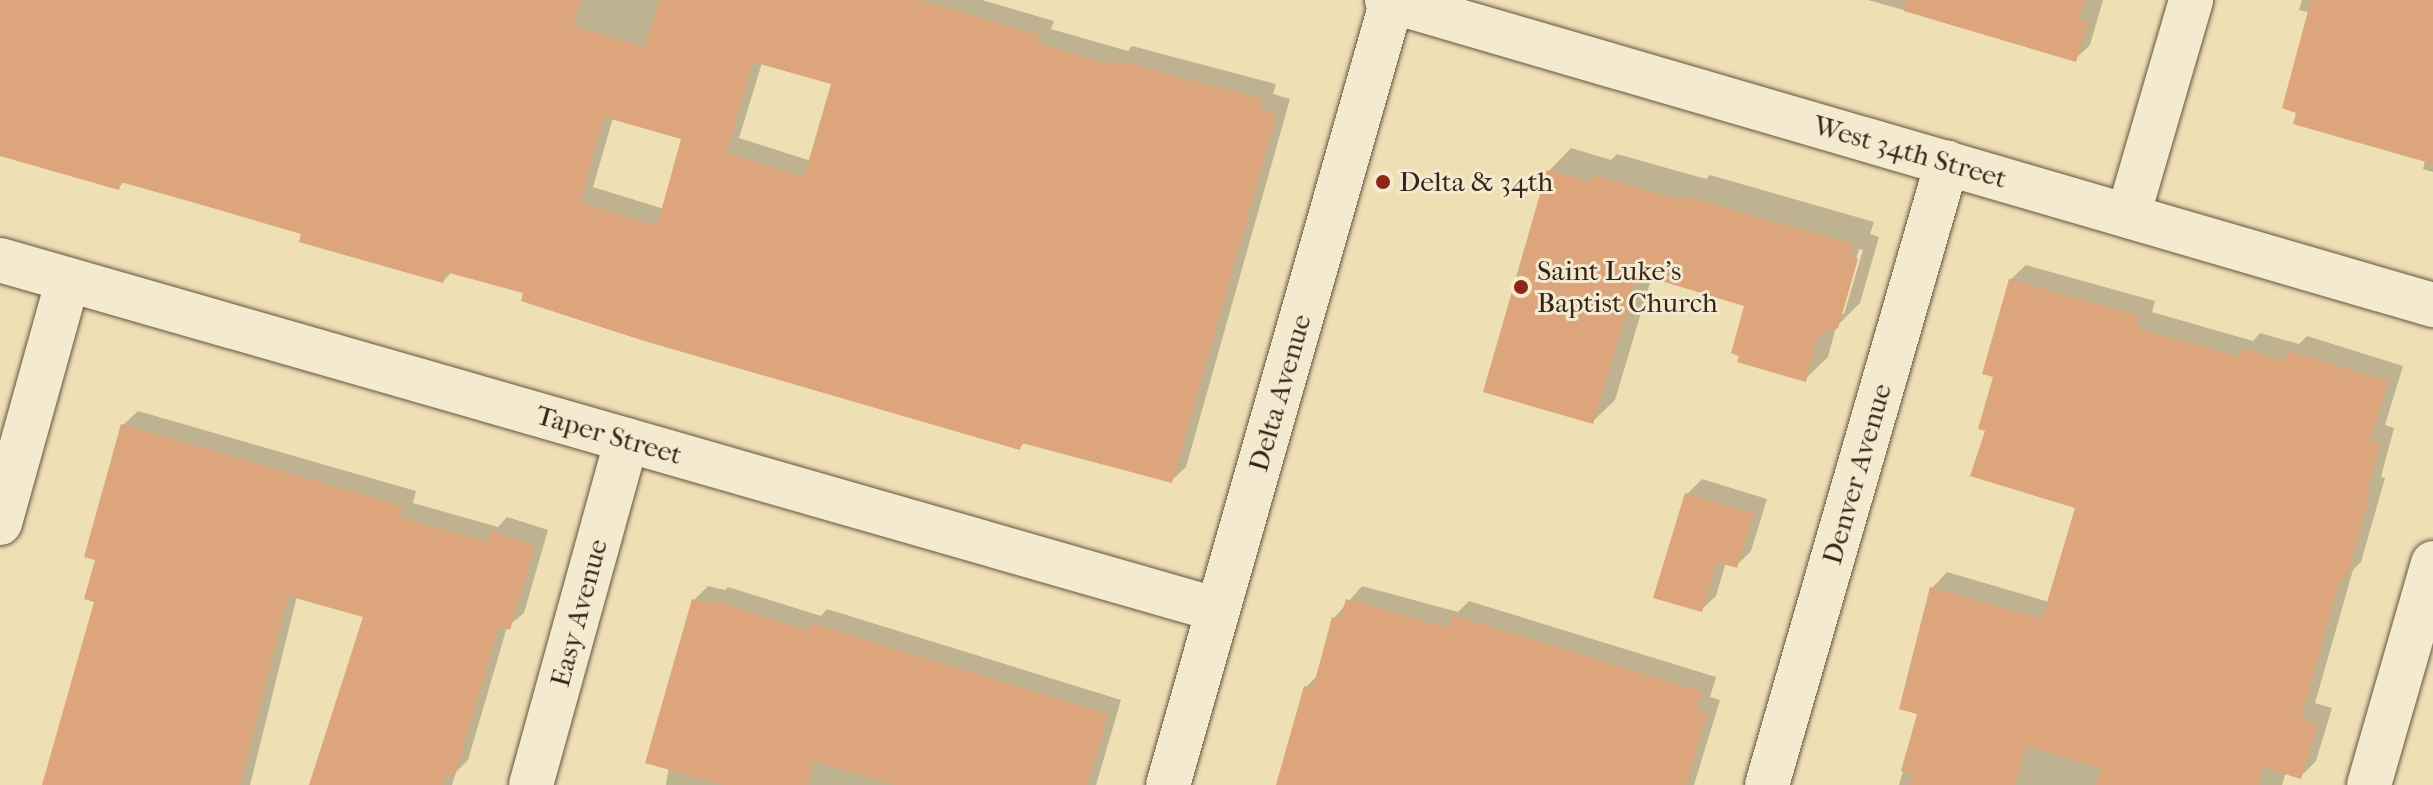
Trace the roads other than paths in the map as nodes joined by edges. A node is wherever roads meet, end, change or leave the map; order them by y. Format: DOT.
graph roads {
  1 [pos="1390,0"];
  2 [pos="2191,0"];
  3 [pos="1947,163"];
  4 [pos="2128,216"];
  5 [pos="0,260"];
  6 [pos="68,280"];
  7 [pos="2433,305"];
  8 [pos="627,440"];
  9 [pos="0,523"];
  10 [pos="2433,563"];
  11 [pos="1218,610"];
  12 [pos="531,785"];
  13 [pos="1168,785"];
  14 [pos="1767,785"];
  15 [pos="2369,785"];
  1 -- 3 [label="street, West 34th Street"];
  1 -- 11 [label="street, Delta Avenue"];
  2 -- 4 [label="street"];
  3 -- 4 [label="street, West 34th Street"];
  3 -- 14 [label="street, Denver Avenue"];
  4 -- 7 [label="street, West 34th Street"];
  5 -- 6 [label="street, Taper Street"];
  6 -- 8 [label="street, Taper Street"];
  6 -- 9 [label="street"];
  8 -- 11 [label="street, Taper Street"];
  8 -- 12 [label="street, Easy Avenue"];
  10 -- 15 [label="street"];
  11 -- 13 [label="street, Delta Avenue"];
}
